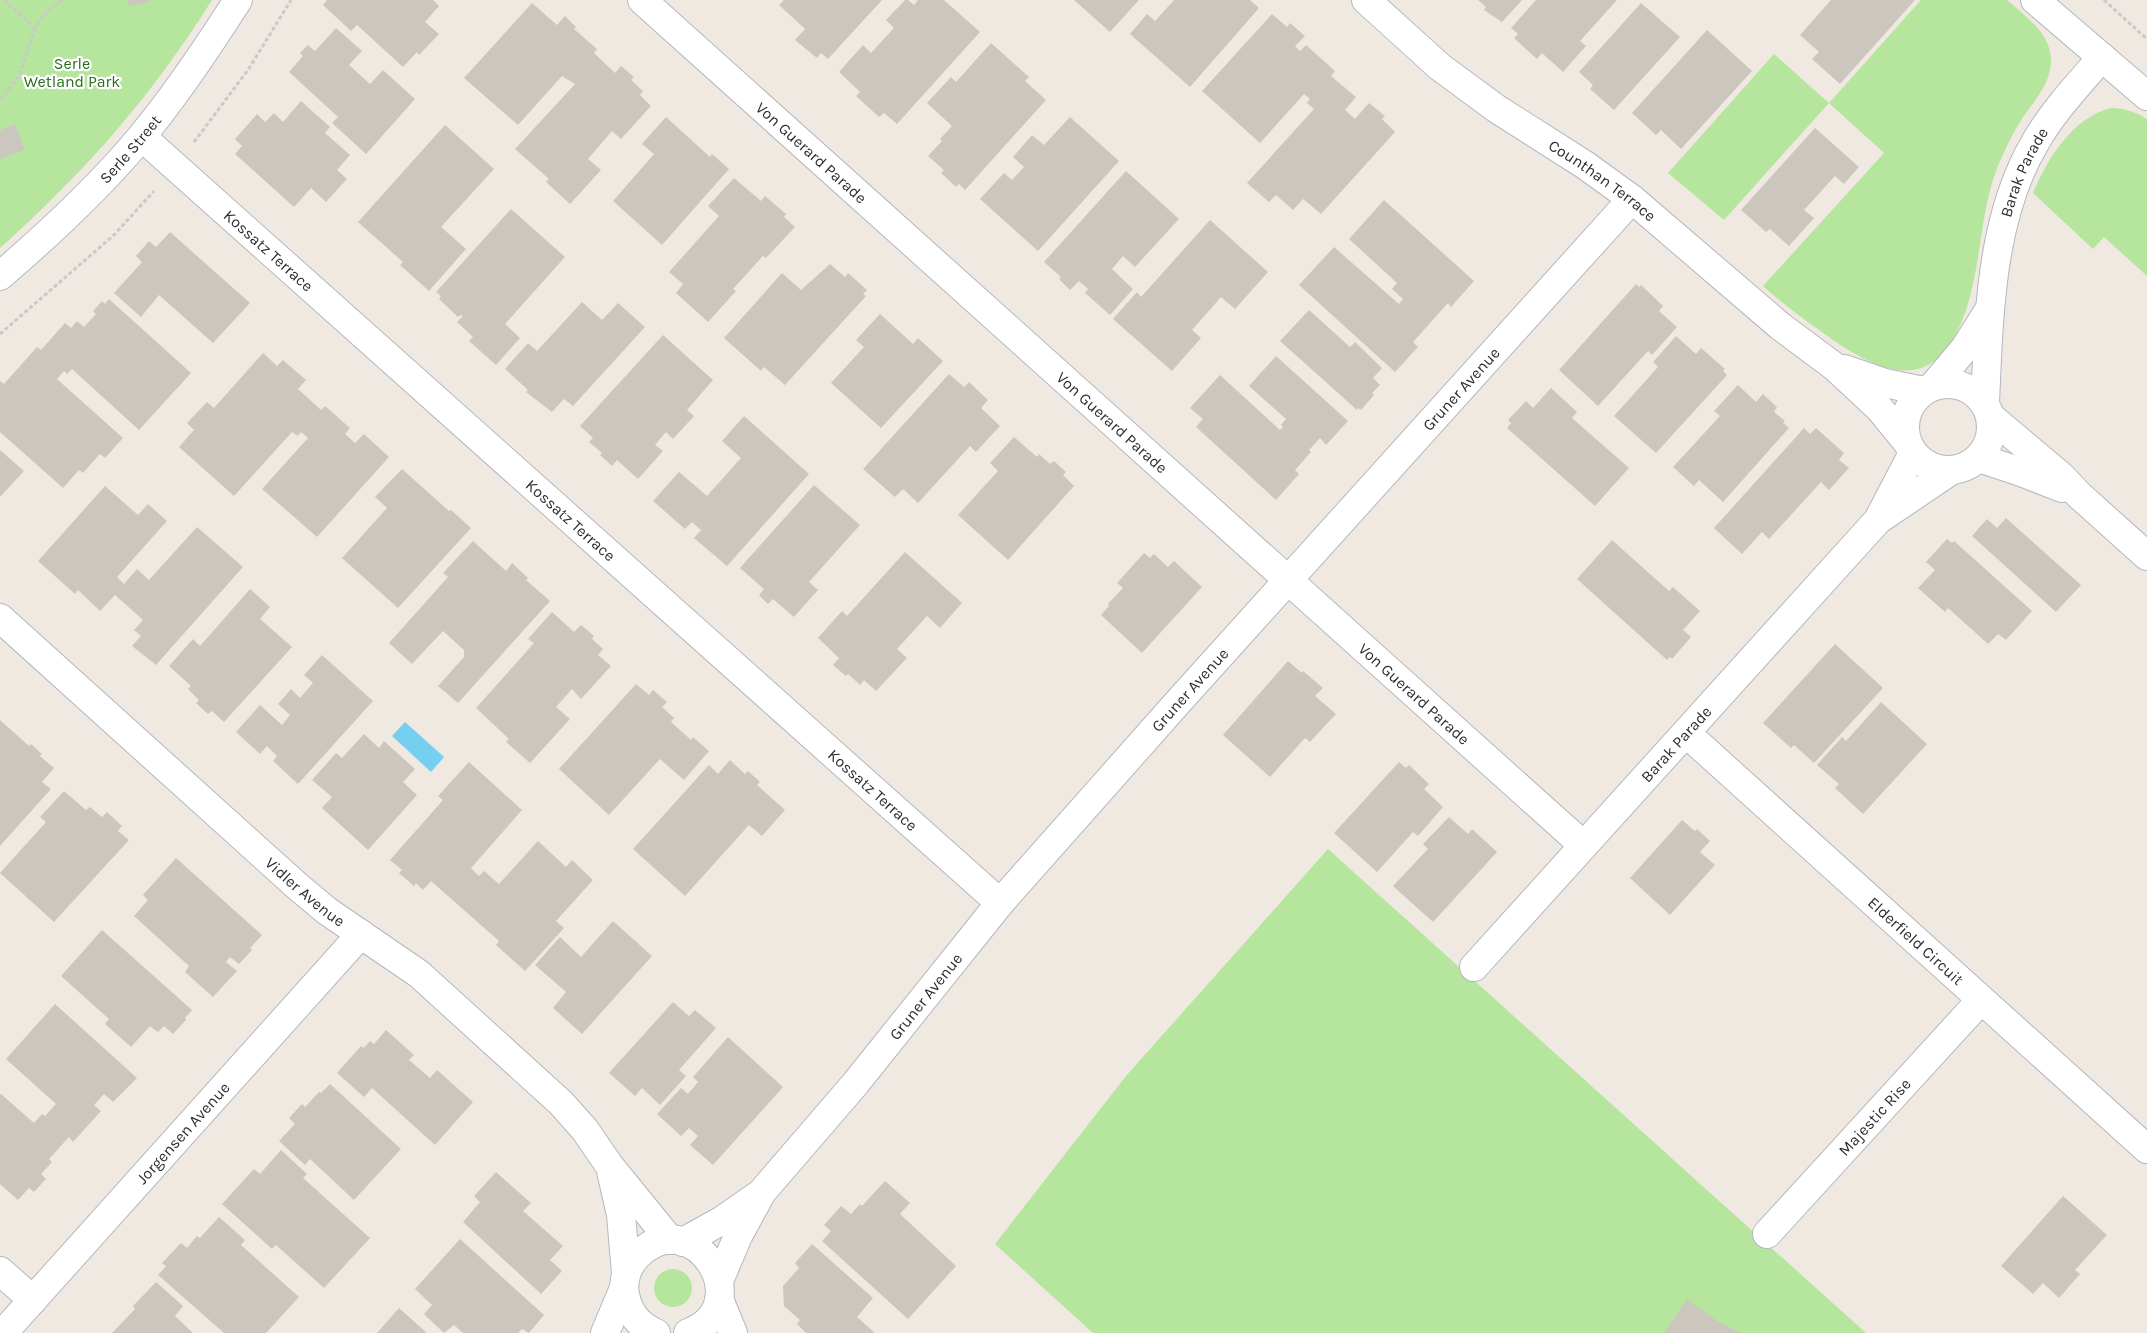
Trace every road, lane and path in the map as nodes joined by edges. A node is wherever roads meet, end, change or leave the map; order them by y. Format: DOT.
graph roads {
  1 [pos="4,0"];
  2 [pos="62,0"];
  3 [pos="238,0"];
  4 [pos="642,0"];
  5 [pos="1366,0"];
  6 [pos="2035,0"];
  7 [pos="2104,0"];
  8 [pos="35,28"];
  9 [pos="2147,38"];
  10 [pos="2102,56"];
  11 [pos="2147,96"];
  12 [pos="0,100"];
  13 [pos="142,137"];
  14 [pos="1632,199"];
  15 [pos="0,276"];
  16 [pos="1991,306"];
  17 [pos="1835,367"];
  18 [pos="1928,388"];
  19 [pos="1988,410"];
  20 [pos="1910,447"];
  21 [pos="1978,458"];
  22 [pos="1952,470"];
  23 [pos="2080,496"];
  24 [pos="1878,520"];
  25 [pos="2147,556"];
  26 [pos="1288,580"];
  27 [pos="0,618"];
  28 [pos="1686,732"];
  29 [pos="1583,845"];
  30 [pos="1000,902"];
  31 [pos="361,934"];
  32 [pos="1474,967"];
  33 [pos="1981,1000"];
  34 [pos="2147,1149"];
  35 [pos="609,1165"];
  36 [pos="762,1192"];
  37 [pos="1767,1234"];
  38 [pos="676,1241"];
  39 [pos="0,1271"];
  40 [pos="625,1281"];
  41 [pos="719,1290"];
  42 [pos="32,1300"];
  43 [pos="3,1333"];
  44 [pos="604,1333"];
  45 [pos="656,1333"];
  46 [pos="688,1333"];
  47 [pos="733,1333"];
  1 -- 8 [label="path"];
  2 -- 8 [label="path"];
  3 -- 13 [label="street, Serle Street"];
  4 -- 26 [label="street, Von Guerard Parade"];
  5 -- 14 [label="street, Counthan Terrace"];
  6 -- 10 [label="street"];
  7 -- 9 [label="path"];
  8 -- 12 [label="path"];
  10 -- 11 [label="street"];
  10 -- 16 [label="street, Barak Parade"];
  13 -- 15 [label="street, Serle Street"];
  13 -- 30 [label="street, Kossatz Terrace"];
  14 -- 17 [label="street, Counthan Terrace"];
  14 -- 26 [label="street, Gruner Avenue"];
  16 -- 18 [label="street, Barak Parade"];
  16 -- 19 [label="street, Barak Parade"];
  17 -- 18 [label="street, Counthan Terrace"];
  17 -- 20 [label="street, Counthan Terrace"];
  18 -- 19 [label="street"];
  18 -- 20 [label="street"];
  19 -- 21 [label="street"];
  19 -- 23 [label="street"];
  20 -- 22 [label="street"];
  20 -- 24 [label="street, Barak Parade"];
  21 -- 22 [label="street"];
  21 -- 23 [label="street"];
  22 -- 24 [label="street, Barak Parade"];
  23 -- 25 [label="street"];
  24 -- 28 [label="street, Barak Parade"];
  26 -- 29 [label="street, Von Guerard Parade"];
  26 -- 30 [label="street, Gruner Avenue"];
  27 -- 31 [label="street, Vidler Avenue"];
  28 -- 29 [label="street, Barak Parade"];
  28 -- 33 [label="street, Elderfield Circuit"];
  29 -- 32 [label="street, Barak Parade"];
  30 -- 36 [label="street, Gruner Avenue"];
  31 -- 35 [label="street, Vidler Avenue"];
  31 -- 42 [label="street, Jorgensen Avenue"];
  33 -- 34 [label="street, Elderfield Circuit"];
  33 -- 37 [label="street, Majestic Rise"];
  35 -- 38 [label="street, Vidler Avenue"];
  35 -- 40 [label="street, Vidler Avenue"];
  36 -- 38 [label="street, Gruner Avenue"];
  36 -- 41 [label="street, Gruner Avenue"];
  38 -- 40 [label="street, Gruner Avenue"];
  38 -- 41 [label="street"];
  39 -- 42 [label="street"];
  40 -- 44 [label="street"];
  40 -- 45 [label="street, Vidler Avenue"];
  41 -- 46 [label="street, Gruner Avenue"];
  41 -- 47 [label="street"];
  42 -- 43 [label="street, Jorgensen Avenue"];
}
